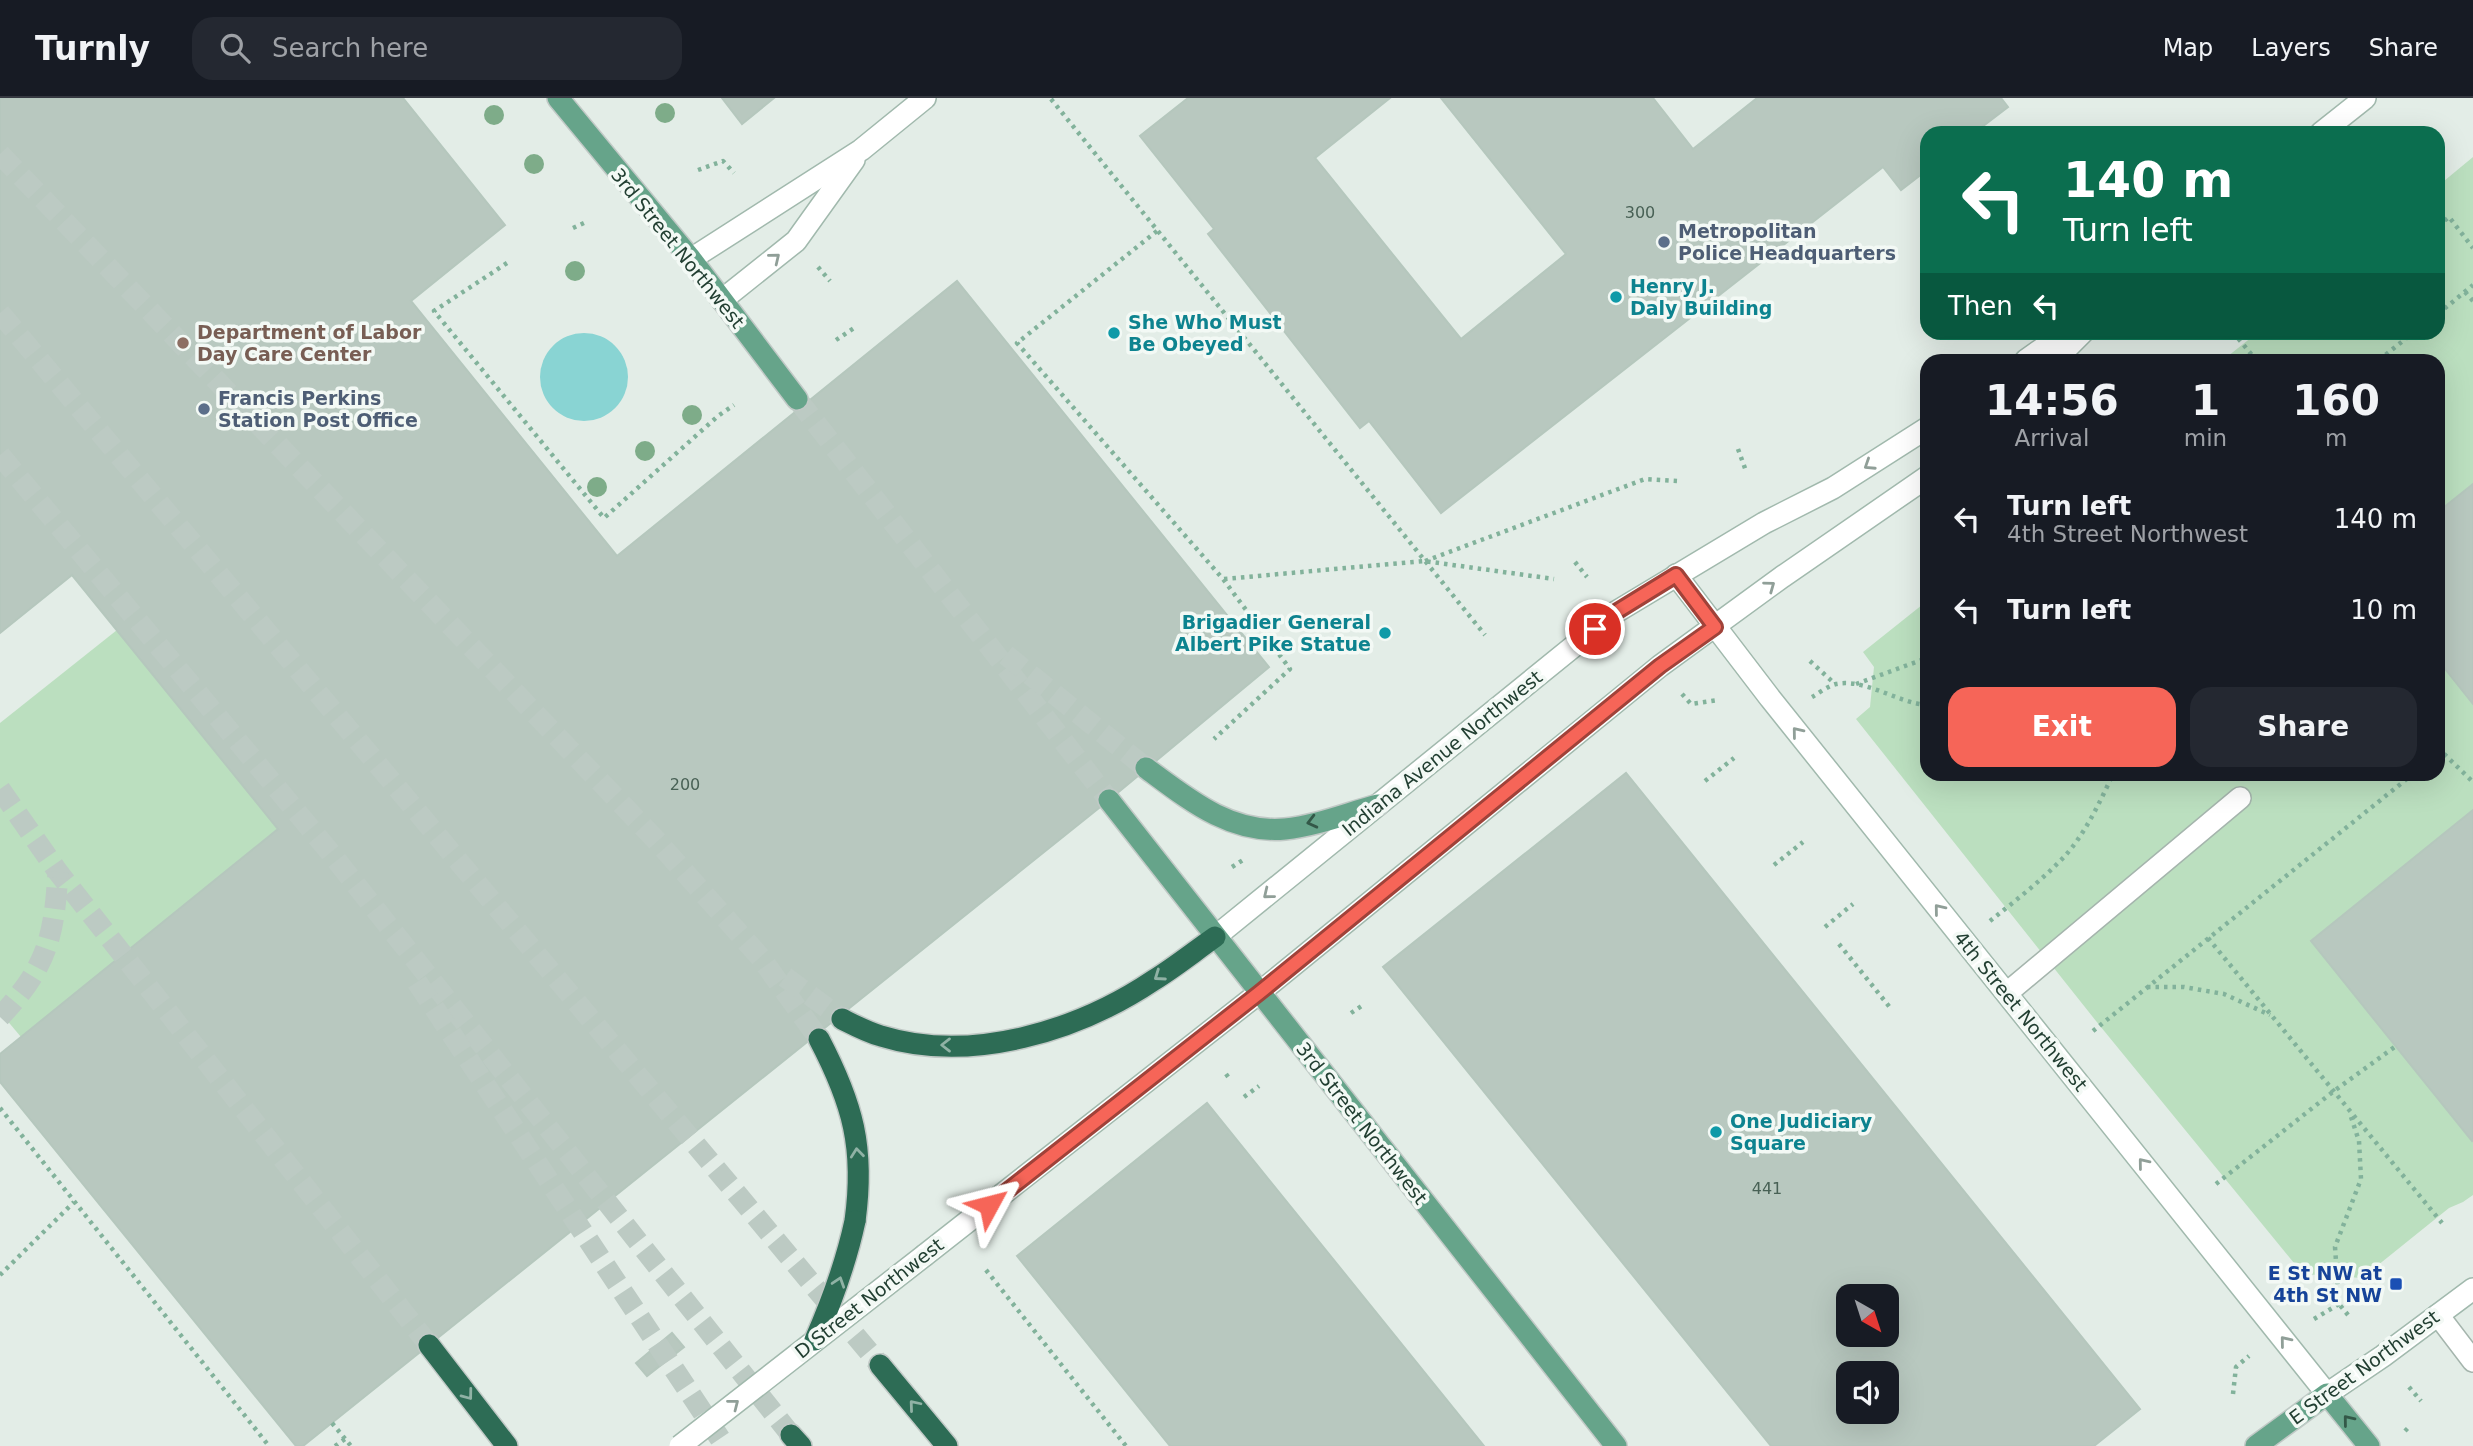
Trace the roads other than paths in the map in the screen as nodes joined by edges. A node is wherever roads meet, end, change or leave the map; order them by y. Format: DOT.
graph roads {
  1 [pos="558,98"];
  2 [pos="925,98"];
  3 [pos="2365,98"];
  4 [pos="2330,126"];
  5 [pos="861,150"];
  6 [pos="691,259"];
  7 [pos="722,300"];
  8 [pos="2055,340"];
  9 [pos="2075,340"];
  10 [pos="2035,354"];
  11 [pos="2062,354"];
  12 [pos="797,399"];
  13 [pos="1920,432"];
  14 [pos="1920,482"];
  15 [pos="1676,575"];
  16 [pos="1715,627"];
  17 [pos="1146,768"];
  18 [pos="2241,799"];
  19 [pos="1109,800"];
  20 [pos="1378,805"];
  21 [pos="1214,937"];
  22 [pos="1259,993"];
  23 [pos="2007,993"];
  24 [pos="842,1019"];
  25 [pos="819,1040"];
  26 [pos="2473,1289"];
  27 [pos="2438,1315"];
  28 [pos="815,1340"];
  29 [pos="429,1345"];
  30 [pos="2473,1362"];
  31 [pos="880,1365"];
  32 [pos="2328,1394"];
  33 [pos="507,1446"];
  34 [pos="680,1446"];
  35 [pos="947,1446"];
  36 [pos="1616,1446"];
  37 [pos="2256,1446"];
  38 [pos="2369,1446"];
  1 -- 6 [label="main road, 3rd Street Northwest"];
  2 -- 5 [label="street"];
  3 -- 4 [label="street"];
  5 -- 6 [label="street"];
  7 -- 5 [label="street, one-way"];
  6 -- 7 [label="main road, 3rd Street Northwest"];
  7 -- 12 [label="main road, 3rd Street Northwest"];
  8 -- 10 [label="street"];
  9 -- 11 [label="street"];
  13 -- 15 [label="street, Indiana Avenue Northwest, one-way"];
  16 -- 14 [label="street, one-way"];
  15 -- 16 [label="street, 4th Street Northwest"];
  15 -- 20 [label="street, Indiana Avenue Northwest"];
  16 -- 22 [label="street, D Street Northwest"];
  23 -- 16 [label="street, 4th Street Northwest, one-way"];
  20 -- 17 [label="main road, one-way"];
  18 -- 23 [label="street"];
  19 -- 21 [label="main road, 3rd Street Northwest"];
  20 -- 21 [label="street, Indiana Avenue Northwest, one-way"];
  21 -- 22 [label="main road, 3rd Street Northwest"];
  21 -- 24 [label="highway, one-way"];
  22 -- 28 [label="street, D Street Northwest, bridge"];
  22 -- 36 [label="main road, 3rd Street Northwest"];
  32 -- 23 [label="street, 4th Street Northwest, one-way"];
  28 -- 25 [label="highway, one-way, bridge"];
  26 -- 27 [label="street, E Street Northwest"];
  27 -- 30 [label="street"];
  27 -- 32 [label="street, E Street Northwest"];
  34 -- 28 [label="street, D Street Northwest, one-way, bridge"];
  29 -- 33 [label="highway, one-way"];
  35 -- 31 [label="highway, one-way"];
  32 -- 37 [label="main road, E Street Northwest"];
  38 -- 32 [label="main road, 4th Street Northwest, one-way"];
}
